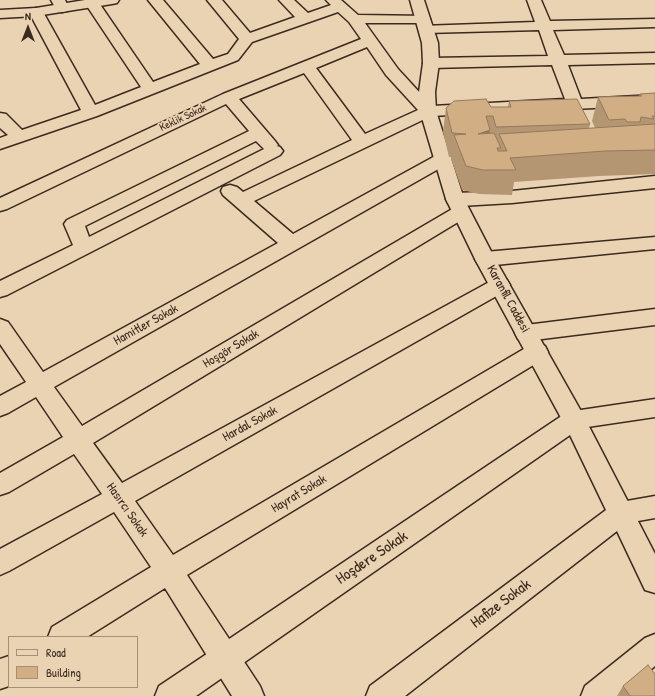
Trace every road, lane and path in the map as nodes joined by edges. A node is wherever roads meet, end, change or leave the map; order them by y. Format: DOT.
graph roads {
  1 [pos="112,0"];
  2 [pos="155,0"];
  3 [pos="214,0"];
  4 [pos="286,0"];
  5 [pos="417,0"];
  6 [pos="534,0"];
  7 [pos="92,3"];
  8 [pos="60,4"];
  9 [pos="337,4"];
  10 [pos="36,12"];
  11 [pos="0,14"];
  12 [pos="305,19"];
  13 [pos="354,19"];
  14 [pos="655,23"];
  15 [pos="424,24"];
  16 [pos="544,26"];
  17 [pos="247,39"];
  18 [pos="369,41"];
  19 [pos="655,58"];
  20 [pos="558,60"];
  21 [pos="431,63"];
  22 [pos="210,66"];
  23 [pos="307,66"];
  24 [pos="150,89"];
  25 [pos="228,97"];
  26 [pos="655,100"];
  27 [pos="575,103"];
  28 [pos="428,111"];
  29 [pos="91,112"];
  30 [pos="0,118"];
  31 [pos="259,133"];
  32 [pos="19,137"];
  33 [pos="362,142"];
  34 [pos="0,144"];
  35 [pos="274,151"];
  36 [pos="443,159"];
  37 [pos="295,173"];
  38 [pos="216,179"];
  39 [pos="655,182"];
  40 [pos="241,200"];
  41 [pos="0,204"];
  42 [pos="458,205"];
  43 [pos="655,243"];
  44 [pos="292,244"];
  45 [pos="84,247"];
  46 [pos="485,259"];
  47 [pos="500,285"];
  48 [pos="0,290"];
  49 [pos="655,317"];
  50 [pos="0,326"];
  51 [pos="532,342"];
  52 [pos="40,385"];
  53 [pos="0,407"];
  54 [pos="655,408"];
  55 [pos="574,420"];
  56 [pos="78,440"];
  57 [pos="0,484"];
  58 [pos="118,497"];
  59 [pos="655,507"];
  60 [pos="621,513"];
  61 [pos="0,563"];
  62 [pos="169,571"];
  63 [pos="655,581"];
  64 [pos="64,636"];
  65 [pos="655,648"];
  66 [pos="226,659"];
  67 [pos="170,696"];
  68 [pos="250,696"];
  69 [pos="382,696"];
  70 [pos="596,696"];
  1 -- 7 [label="street"];
  2 -- 22 [label="street"];
  3 -- 17 [label="street"];
  4 -- 12 [label="street"];
  5 -- 15 [label="street, Karanfil Caddesi"];
  6 -- 16 [label="street"];
  7 -- 8 [label="street"];
  7 -- 24 [label="street"];
  8 -- 10 [label="street"];
  9 -- 12 [label="street"];
  9 -- 13 [label="street"];
  10 -- 11 [label="street"];
  10 -- 29 [label="street"];
  12 -- 17 [label="street"];
  13 -- 15 [label="street"];
  13 -- 18 [label="street"];
  14 -- 16 [label="street"];
  15 -- 16 [label="street"];
  15 -- 21 [label="street, Karanfil Caddesi"];
  16 -- 20 [label="street"];
  17 -- 22 [label="street"];
  18 -- 23 [label="street, Keklik Sokak"];
  18 -- 28 [label="street"];
  19 -- 20 [label="street"];
  20 -- 21 [label="street"];
  20 -- 27 [label="street"];
  21 -- 28 [label="street, Karanfil Caddesi"];
  22 -- 24 [label="street"];
  23 -- 25 [label="street, Keklik Sokak"];
  23 -- 33 [label="street"];
  24 -- 29 [label="street"];
  25 -- 31 [label="street"];
  25 -- 41 [label="street, Keklik Sokak"];
  26 -- 27 [label="street"];
  27 -- 28 [label="street"];
  28 -- 33 [label="street"];
  28 -- 36 [label="street, Karanfil Caddesi"];
  29 -- 32 [label="street"];
  30 -- 32 [label="street"];
  31 -- 35 [label="street"];
  31 -- 45 [label="street"];
  32 -- 34 [label="street"];
  33 -- 37 [label="street"];
  35 -- 37 [label="street"];
  35 -- 38 [label="street"];
  36 -- 42 [label="street, Karanfil Caddesi"];
  36 -- 44 [label="street, Hamitler Sokak"];
  37 -- 40 [label="street"];
  38 -- 40 [label="street"];
  38 -- 45 [label="street"];
  39 -- 42 [label="street"];
  40 -- 44 [label="street"];
  42 -- 46 [label="street, Karanfil Caddesi"];
  42 -- 56 [label="street, Hoşgör Sokak"];
  43 -- 46 [label="street"];
  44 -- 52 [label="street, Hamitler Sokak"];
  45 -- 48 [label="street"];
  46 -- 47 [label="street, Karanfil Caddesi"];
  47 -- 51 [label="street, Karanfil Caddesi"];
  47 -- 58 [label="street, Hardal Sokak"];
  49 -- 51 [label="street"];
  50 -- 52 [label="street, Hasırcı Sokak"];
  51 -- 55 [label="street, Karanfil Caddesi"];
  51 -- 62 [label="street, Hayrat Sokak"];
  52 -- 53 [label="street, Hamitler Sokak"];
  52 -- 56 [label="street, Hasırcı Sokak"];
  54 -- 55 [label="street"];
  55 -- 60 [label="street, Karanfil Caddesi"];
  55 -- 66 [label="street, Hoşdere Sokak"];
  56 -- 57 [label="street, Hoşgör Sokak"];
  56 -- 58 [label="street, Hasırcı Sokak"];
  58 -- 61 [label="street, Hardal Sokak"];
  58 -- 62 [label="street, Hasırcı Sokak"];
  59 -- 60 [label="street"];
  60 -- 63 [label="street, Karanfil Caddesi"];
  60 -- 69 [label="street, Hafize Sokak"];
  62 -- 64 [label="street, Hayrat Sokak"];
  62 -- 66 [label="street, Hasırcı Sokak"];
  65 -- 70 [label="street"];
  66 -- 67 [label="street, Hoşdere Sokak"];
  66 -- 68 [label="street, Hasırcı Sokak"];
}
